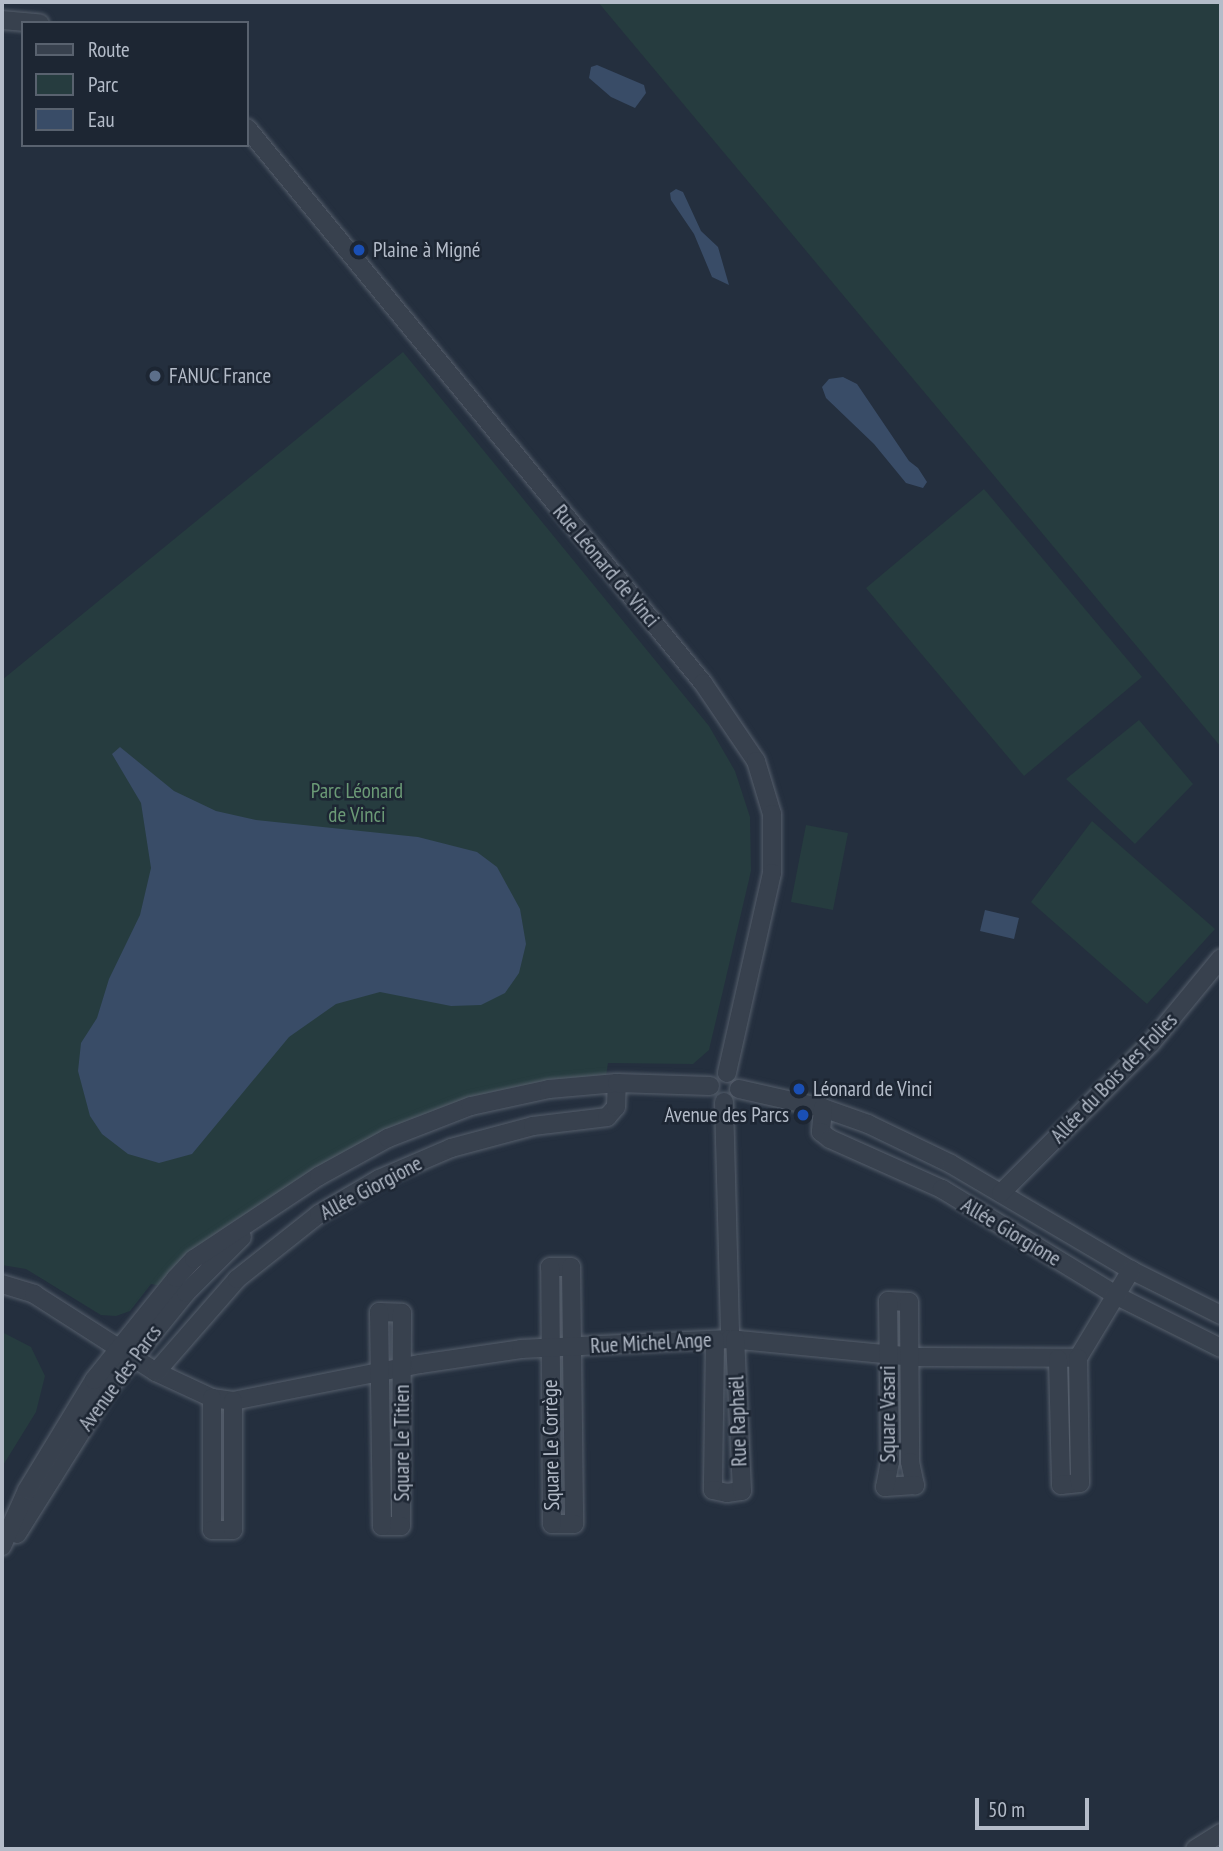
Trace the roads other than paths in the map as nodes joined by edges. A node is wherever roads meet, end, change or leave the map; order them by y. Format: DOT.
graph roads {
  1 [pos="2,20"];
  2 [pos="21,22"];
  3 [pos="248,129"];
  4 [pos="1221,958"];
  5 [pos="727,1073"];
  6 [pos="617,1083"];
  7 [pos="710,1086"];
  8 [pos="739,1089"];
  9 [pos="724,1102"];
  10 [pos="823,1108"];
  11 [pos="1001,1193"];
  12 [pos="1131,1270"];
  13 [pos="2,1284"];
  14 [pos="1117,1296"];
  15 [pos="1221,1315"];
  16 [pos="727,1339"];
  17 [pos="572,1347"];
  18 [pos="550,1348"];
  19 [pos="1221,1348"];
  20 [pos="126,1354"];
  21 [pos="888,1354"];
  22 [pos="910,1357"];
  23 [pos="1078,1358"];
  24 [pos="1058,1359"];
  25 [pos="402,1368"];
  26 [pos="156,1372"];
  27 [pos="380,1372"];
  28 [pos="212,1398"];
  29 [pos="233,1401"];
  30 [pos="2,1546"];
  31 [pos="2,1556"];
  32 [pos="1221,1833"];
  33 [pos="1195,1849"];
  1 -- 2 [label="street"];
  3 -- 5 [label="street, Rue Léonard de Vinci"];
  4 -- 11 [label="street, Allée du Bois des Folies"];
  5 -- 7 [label="street"];
  5 -- 8 [label="street"];
  6 -- 7 [label="street, Avenue des Parcs"];
  6 -- 20 [label="street, Avenue des Parcs"];
  6 -- 26 [label="street, Allée Giorgione"];
  7 -- 9 [label="street"];
  8 -- 9 [label="street"];
  8 -- 10 [label="street"];
  9 -- 16 [label="street, Rue Raphaël"];
  10 -- 11 [label="street"];
  10 -- 14 [label="street, Allée Giorgione"];
  11 -- 12 [label="street"];
  12 -- 14 [label="street"];
  12 -- 15 [label="street"];
  13 -- 20 [label="street"];
  14 -- 19 [label="street, Allée Giorgione"];
  14 -- 23 [label="street"];
  16 -- 16 [label="street, Rue Raphaël"];
  16 -- 17 [label="street, Rue Michel Ange"];
  16 -- 21 [label="street, Rue Michel Ange"];
  17 -- 18 [label="street, Rue Michel Ange"];
  17 -- 18 [label="street, Square Le Corrège"];
  17 -- 18 [label="street, Square Le Corrège"];
  18 -- 25 [label="street, Rue Michel Ange"];
  20 -- 26 [label="street, Rue Michel Ange"];
  20 -- 30 [label="street, Avenue des Parcs"];
  20 -- 31 [label="street, Avenue des Parcs"];
  21 -- 22 [label="street, Rue Michel Ange"];
  21 -- 22 [label="street, Square Vasari"];
  21 -- 22 [label="street, Square Vasari"];
  22 -- 24 [label="street, Rue Michel Ange"];
  23 -- 24 [label="street, Rue Michel Ange"];
  23 -- 24 [label="street"];
  25 -- 27 [label="street, Rue Michel Ange"];
  25 -- 27 [label="street, Square Le Titien"];
  25 -- 27 [label="street, Square Le Titien"];
  26 -- 28 [label="street, Rue Michel Ange"];
  27 -- 29 [label="street, Rue Michel Ange"];
  28 -- 29 [label="street, Rue Michel Ange"];
  28 -- 29 [label="street"];
  32 -- 33 [label="street"];
}
